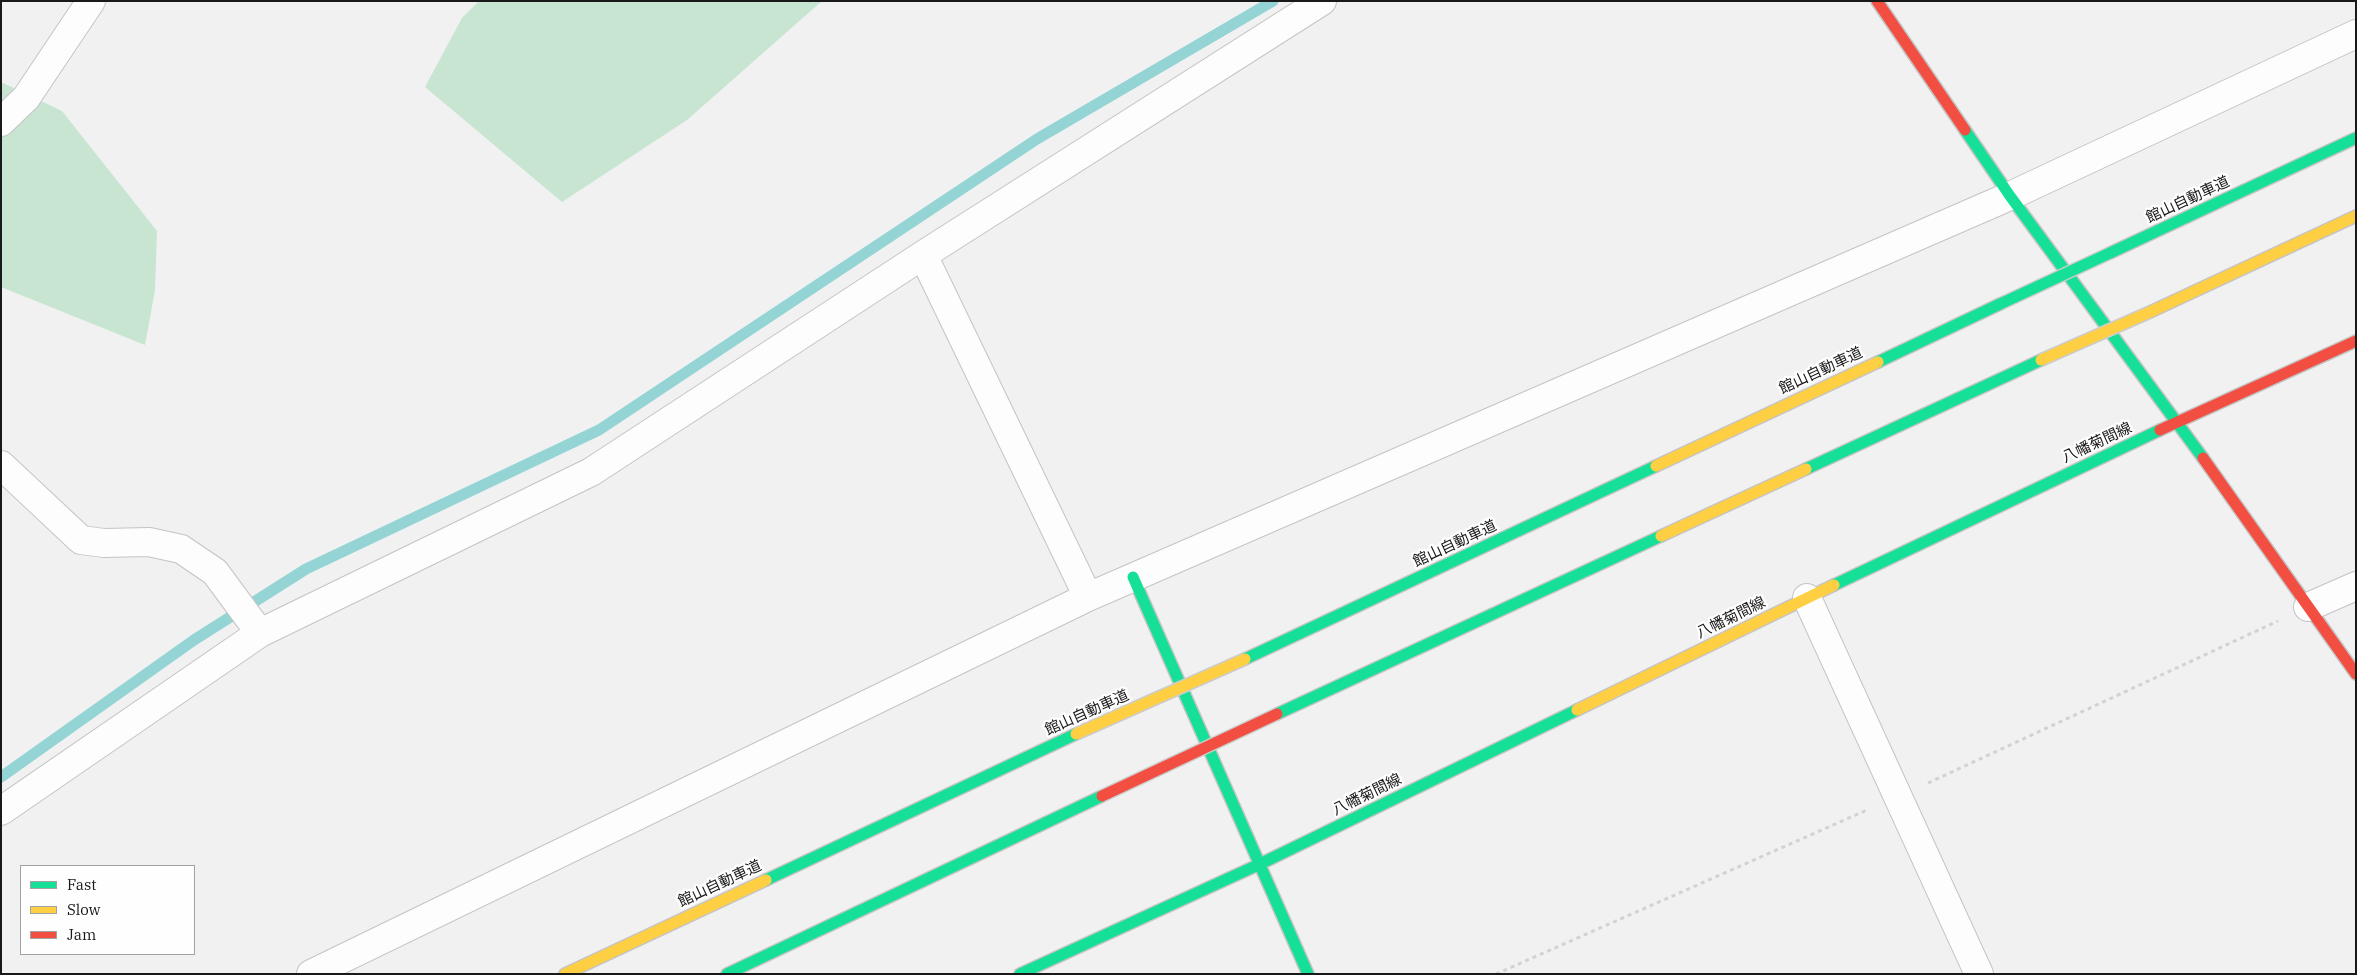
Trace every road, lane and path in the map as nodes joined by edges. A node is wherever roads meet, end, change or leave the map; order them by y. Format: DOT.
graph roads {
  1 [pos="91,1"];
  2 [pos="1322,1"];
  3 [pos="1877,1"];
  4 [pos="2356,34"];
  5 [pos="1,122"];
  6 [pos="2356,138"];
  7 [pos="2010,196"];
  8 [pos="2356,216"];
  9 [pos="922,255"];
  10 [pos="2356,341"];
  11 [pos="2177,422"];
  12 [pos="1,465"];
  13 [pos="1133,577"];
  14 [pos="2356,586"];
  15 [pos="1088,597"];
  16 [pos="1807,598"];
  17 [pos="2308,607"];
  18 [pos="260,634"];
  19 [pos="2356,674"];
  20 [pos="1,811"];
  21 [pos="1260,864"];
  22 [pos="311,974"];
  23 [pos="565,974"];
  24 [pos="727,974"];
  25 [pos="1020,974"];
  26 [pos="1308,974"];
  27 [pos="1979,974"];
  1 -- 5 [label="street"];
  2 -- 9 [label="street"];
  3 -- 7 [label="main road"];
  4 -- 7 [label="street"];
  6 -- 23 [label="main road, 館山自動車道, bridge"];
  7 -- 11 [label="main road"];
  7 -- 13 [label="street"];
  8 -- 24 [label="main road, bridge"];
  9 -- 15 [label="street"];
  9 -- 18 [label="street"];
  10 -- 11 [label="main road, 八幡菊間線"];
  11 -- 16 [label="main road, 八幡菊間線"];
  11 -- 17 [label="main road"];
  12 -- 18 [label="street"];
  13 -- 15 [label="street"];
  13 -- 21 [label="main road"];
  14 -- 17 [label="street"];
  15 -- 22 [label="street"];
  16 -- 21 [label="main road, 八幡菊間線"];
  16 -- 27 [label="street"];
  17 -- 19 [label="main road"];
  18 -- 20 [label="street"];
  21 -- 25 [label="main road, 八幡菊間線"];
  21 -- 26 [label="main road"];
}
